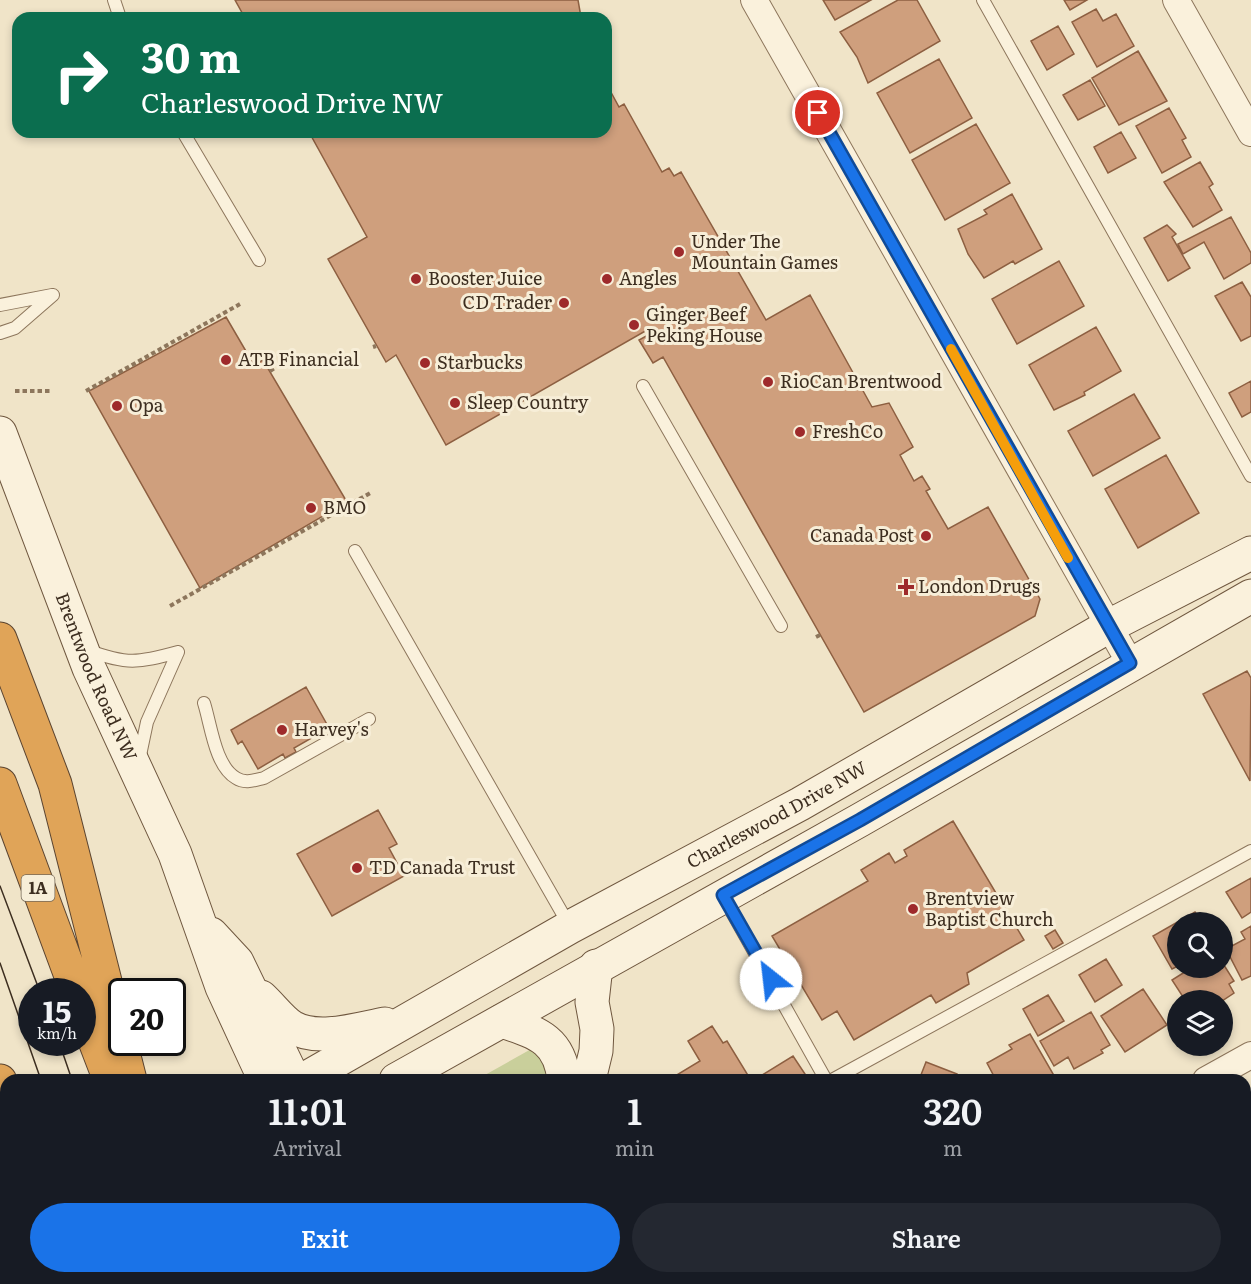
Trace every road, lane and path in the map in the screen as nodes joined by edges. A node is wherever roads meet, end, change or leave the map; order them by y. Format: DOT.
graph roads {
  1 [pos="754,0"];
  2 [pos="983,0"];
  3 [pos="1176,0"];
  4 [pos="1251,133"];
  5 [pos="187,138"];
  6 [pos="259,260"];
  7 [pos="240,304"];
  8 [pos="0,305"];
  9 [pos="0,333"];
  10 [pos="276,367"];
  11 [pos="270,371"];
  12 [pos="643,386"];
  13 [pos="15,391"];
  14 [pos="50,391"];
  15 [pos="86,391"];
  16 [pos="0,433"];
  17 [pos="1251,476"];
  18 [pos="372,492"];
  19 [pos="355,551"];
  20 [pos="1251,553"];
  21 [pos="1251,596"];
  22 [pos="170,606"];
  23 [pos="781,626"];
  24 [pos="1109,626"];
  25 [pos="0,639"];
  26 [pos="81,648"];
  27 [pos="1130,663"];
  28 [pos="204,703"];
  29 [pos="369,718"];
  30 [pos="137,770"];
  31 [pos="0,784"];
  32 [pos="1251,851"];
  33 [pos="723,895"];
  34 [pos="198,919"];
  35 [pos="570,927"];
  36 [pos="596,966"];
  37 [pos="72,978"];
  38 [pos="249,986"];
  39 [pos="408,1020"];
  40 [pos="502,1021"];
  41 [pos="96,1044"];
  42 [pos="1251,1055"];
  43 [pos="108,1074"];
  44 [pos="128,1074"];
  45 [pos="262,1074"];
  46 [pos="291,1074"];
  47 [pos="314,1074"];
  48 [pos="407,1074"];
  49 [pos="563,1074"];
  50 [pos="590,1074"];
  51 [pos="823,1074"];
  52 [pos="843,1074"];
  53 [pos="1219,1074"];
  1 -- 24 [label="street"];
  2 -- 17 [label="lane"];
  3 -- 4 [label="street"];
  5 -- 6 [label="lane"];
  7 -- 15 [label="path"];
  8 -- 9 [label="lane"];
  10 -- 11 [label="path"];
  12 -- 23 [label="lane"];
  13 -- 14 [label="path"];
  16 -- 26 [label="street, Brentwood Road NW"];
  18 -- 22 [label="path"];
  19 -- 35 [label="lane"];
  20 -- 24 [label="street, Charleswood Drive NW"];
  21 -- 27 [label="street"];
  24 -- 27 [label="street"];
  24 -- 35 [label="street, Charleswood Drive NW"];
  25 -- 44 [label="highway"];
  26 -- 30 [label="street, Brentwood Road NW"];
  26 -- 30 [label="lane"];
  27 -- 33 [label="street"];
  28 -- 29 [label="lane"];
  30 -- 34 [label="street, Brentwood Road NW"];
  31 -- 37 [label="highway, 1A"];
  32 -- 52 [label="lane"];
  33 -- 36 [label="street"];
  33 -- 51 [label="lane"];
  34 -- 38 [label="street, Brentwood Road NW"];
  34 -- 45 [label="street, Brentwood Road NW"];
  35 -- 39 [label="street, Charleswood Drive NW"];
  36 -- 40 [label="street"];
  36 -- 50 [label="street"];
  38 -- 39 [label="street"];
  38 -- 46 [label="street, Brentwood Road NW"];
  39 -- 47 [label="street, Charleswood Drive NW"];
  40 -- 48 [label="street"];
  40 -- 49 [label="street"];
  41 -- 43 [label="highway"];
  42 -- 53 [label="street"];
}
